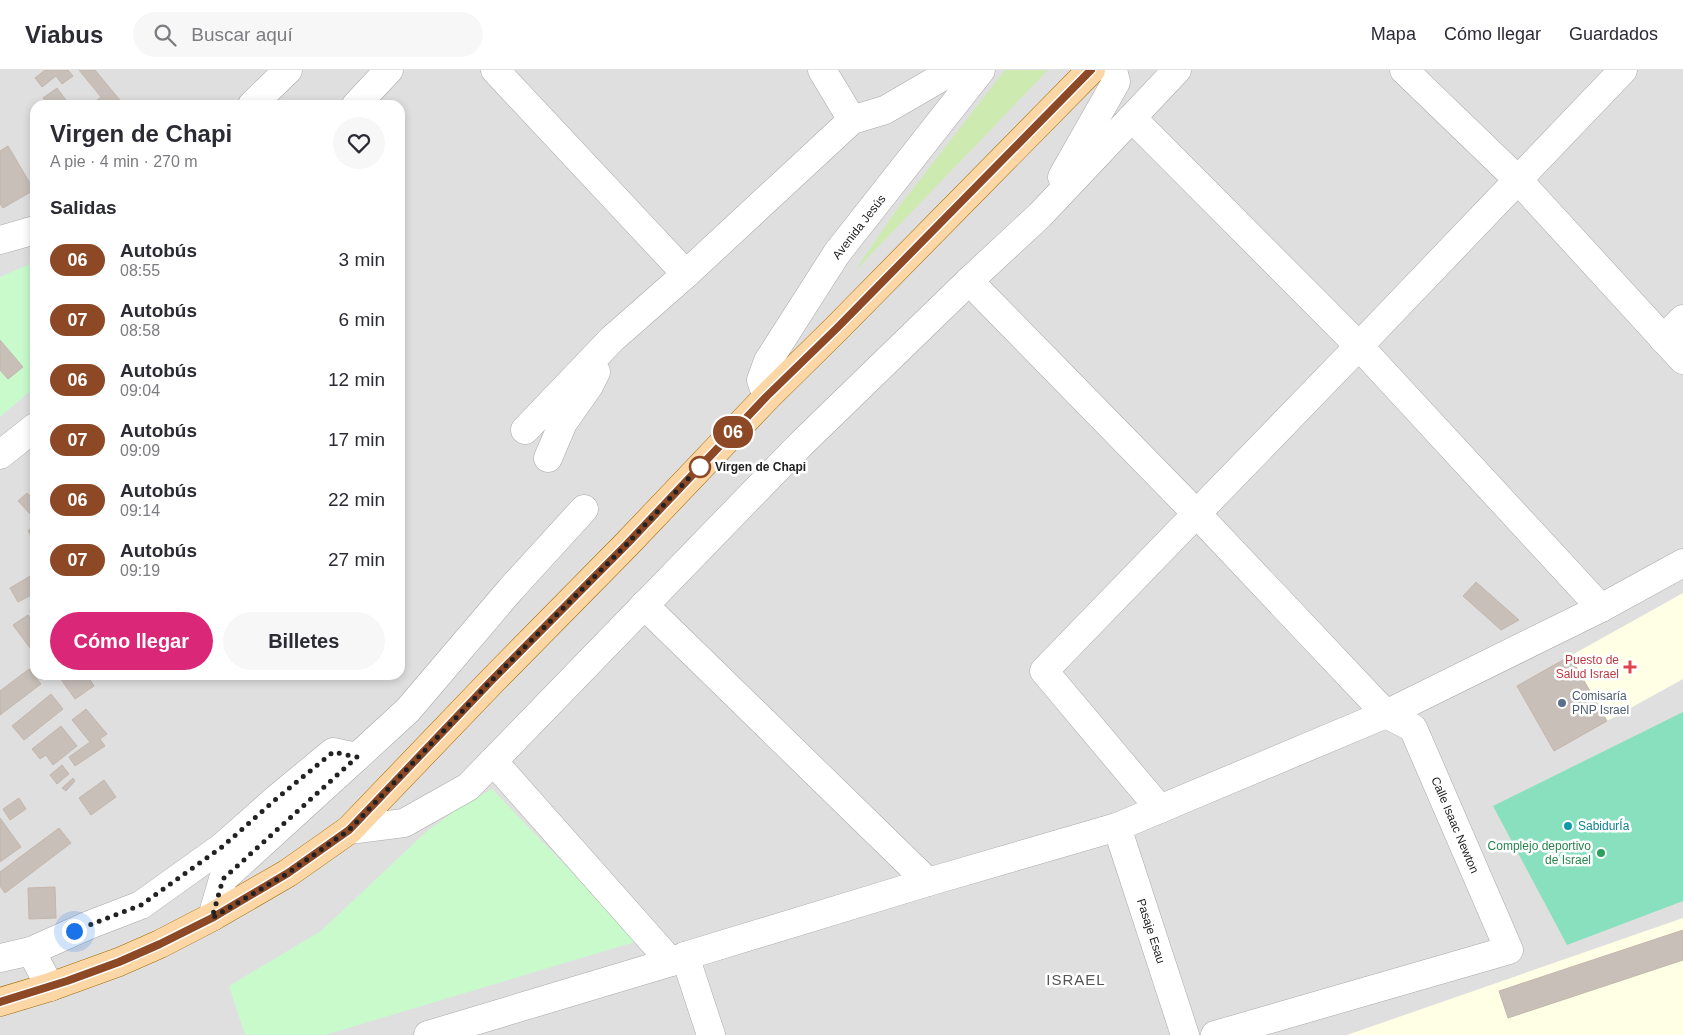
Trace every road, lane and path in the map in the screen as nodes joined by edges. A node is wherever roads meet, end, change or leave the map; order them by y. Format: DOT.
graph roads {
  1 [pos="288,70"];
  2 [pos="389,70"];
  3 [pos="496,70"];
  4 [pos="822,70"];
  5 [pos="954,70"];
  6 [pos="981,70"];
  7 [pos="1091,70"];
  8 [pos="1113,70"];
  9 [pos="1177,70"];
  10 [pos="1404,70"];
  11 [pos="1623,70"];
  12 [pos="257,100"];
  13 [pos="361,100"];
  14 [pos="1132,118"];
  15 [pos="852,120"];
  16 [pos="1518,181"];
  17 [pos="1040,215"];
  18 [pos="30,231"];
  19 [pos="0,240"];
  20 [pos="686,274"];
  21 [pos="969,281"];
  22 [pos="1683,319"];
  23 [pos="612,339"];
  24 [pos="1663,339"];
  25 [pos="1359,346"];
  26 [pos="1683,360"];
  27 [pos="767,396"];
  28 [pos="526,430"];
  29 [pos="30,431"];
  30 [pos="0,455"];
  31 [pos="548,458"];
  32 [pos="584,510"];
  33 [pos="1197,514"];
  34 [pos="1683,563"];
  35 [pos="644,605"];
  36 [pos="1601,608"];
  37 [pos="1386,714"];
  38 [pos="357,757"];
  39 [pos="493,761"];
  40 [pos="1160,809"];
  41 [pos="1117,827"];
  42 [pos="349,830"];
  43 [pos="928,882"];
  44 [pos="212,918"];
  45 [pos="31,951"];
  46 [pos="0,958"];
  47 [pos="678,959"];
  48 [pos="50,987"];
  49 [pos="0,1002"];
  50 [pos="472,1028"];
  51 [pos="428,1035"];
  52 [pos="711,1035"];
  53 [pos="1185,1035"];
  54 [pos="1215,1035"];
  1 -- 12 [label="street"];
  2 -- 13 [label="street"];
  3 -- 20 [label="street"];
  4 -- 15 [label="street"];
  5 -- 15 [label="street"];
  6 -- 27 [label="street, Avenida Jesús"];
  7 -- 27 [label="main road"];
  8 -- 17 [label="street"];
  9 -- 14 [label="street"];
  10 -- 16 [label="street"];
  11 -- 16 [label="street"];
  14 -- 17 [label="street"];
  14 -- 25 [label="street"];
  15 -- 20 [label="street"];
  16 -- 24 [label="street"];
  16 -- 25 [label="street"];
  17 -- 21 [label="street"];
  18 -- 19 [label="street"];
  20 -- 23 [label="street"];
  21 -- 33 [label="street, Calle Isaac Newton"];
  21 -- 35 [label="street"];
  22 -- 24 [label="street"];
  23 -- 28 [label="street"];
  23 -- 31 [label="street"];
  24 -- 26 [label="street"];
  25 -- 33 [label="street"];
  25 -- 36 [label="street"];
  27 -- 42 [label="main road"];
  29 -- 30 [label="street"];
  32 -- 38 [label="street"];
  33 -- 37 [label="street, Calle Isaac Newton"];
  33 -- 40 [label="street"];
  34 -- 36 [label="street"];
  35 -- 39 [label="street"];
  35 -- 43 [label="street"];
  36 -- 37 [label="street"];
  37 -- 40 [label="street"];
  37 -- 54 [label="street, Calle Isaac Newton"];
  38 -- 44 [label="street"];
  38 -- 45 [label="street"];
  39 -- 42 [label="street"];
  39 -- 47 [label="street"];
  40 -- 41 [label="street"];
  41 -- 43 [label="street"];
  41 -- 53 [label="street, Pasaje Esau"];
  42 -- 44 [label="main road"];
  43 -- 47 [label="street"];
  44 -- 48 [label="main road"];
  45 -- 46 [label="street"];
  45 -- 48 [label="street"];
  47 -- 50 [label="street"];
  47 -- 52 [label="street"];
  48 -- 49 [label="main road"];
  50 -- 51 [label="street"];
}
